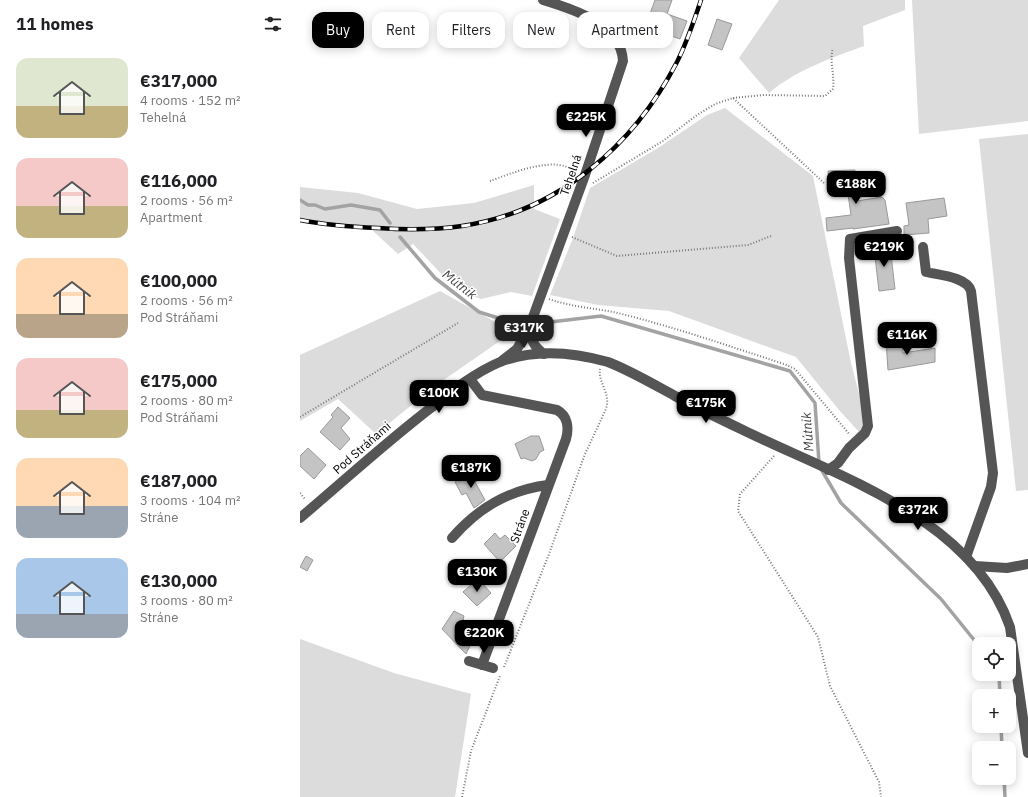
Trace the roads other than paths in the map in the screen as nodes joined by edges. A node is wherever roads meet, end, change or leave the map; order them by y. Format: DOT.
graph roads {
  1 [pos="543,0"];
  2 [pos="897,231"];
  3 [pos="923,247"];
  4 [pos="529,328"];
  5 [pos="544,354"];
  6 [pos="500,362"];
  7 [pos="470,379"];
  8 [pos="824,468"];
  9 [pos="548,485"];
  10 [pos="300,518"];
  11 [pos="452,538"];
  12 [pos="966,557"];
  13 [pos="1028,564"];
  14 [pos="975,566"];
  15 [pos="469,661"];
  16 [pos="482,665"];
  17 [pos="493,668"];
  18 [pos="1028,754"];
  1 -- 4 [label="street, Tehelná"];
  2 -- 8 [label="street"];
  3 -- 12 [label="street"];
  4 -- 5 [label="street"];
  4 -- 6 [label="street, Tehelná"];
  5 -- 6 [label="street, Pod Stráňami"];
  5 -- 8 [label="street, Pod Stráňami"];
  6 -- 7 [label="street, Pod Stráňami"];
  7 -- 9 [label="street, Stráne"];
  7 -- 10 [label="street, Pod Stráňami"];
  8 -- 12 [label="street, Pod Stráňami"];
  9 -- 11 [label="street, Stráne"];
  9 -- 16 [label="street, Stráne"];
  12 -- 14 [label="street, Pod Stráňami"];
  13 -- 14 [label="street"];
  14 -- 18 [label="street, Pod Stráňami"];
  15 -- 16 [label="street"];
  16 -- 17 [label="street"];
}
